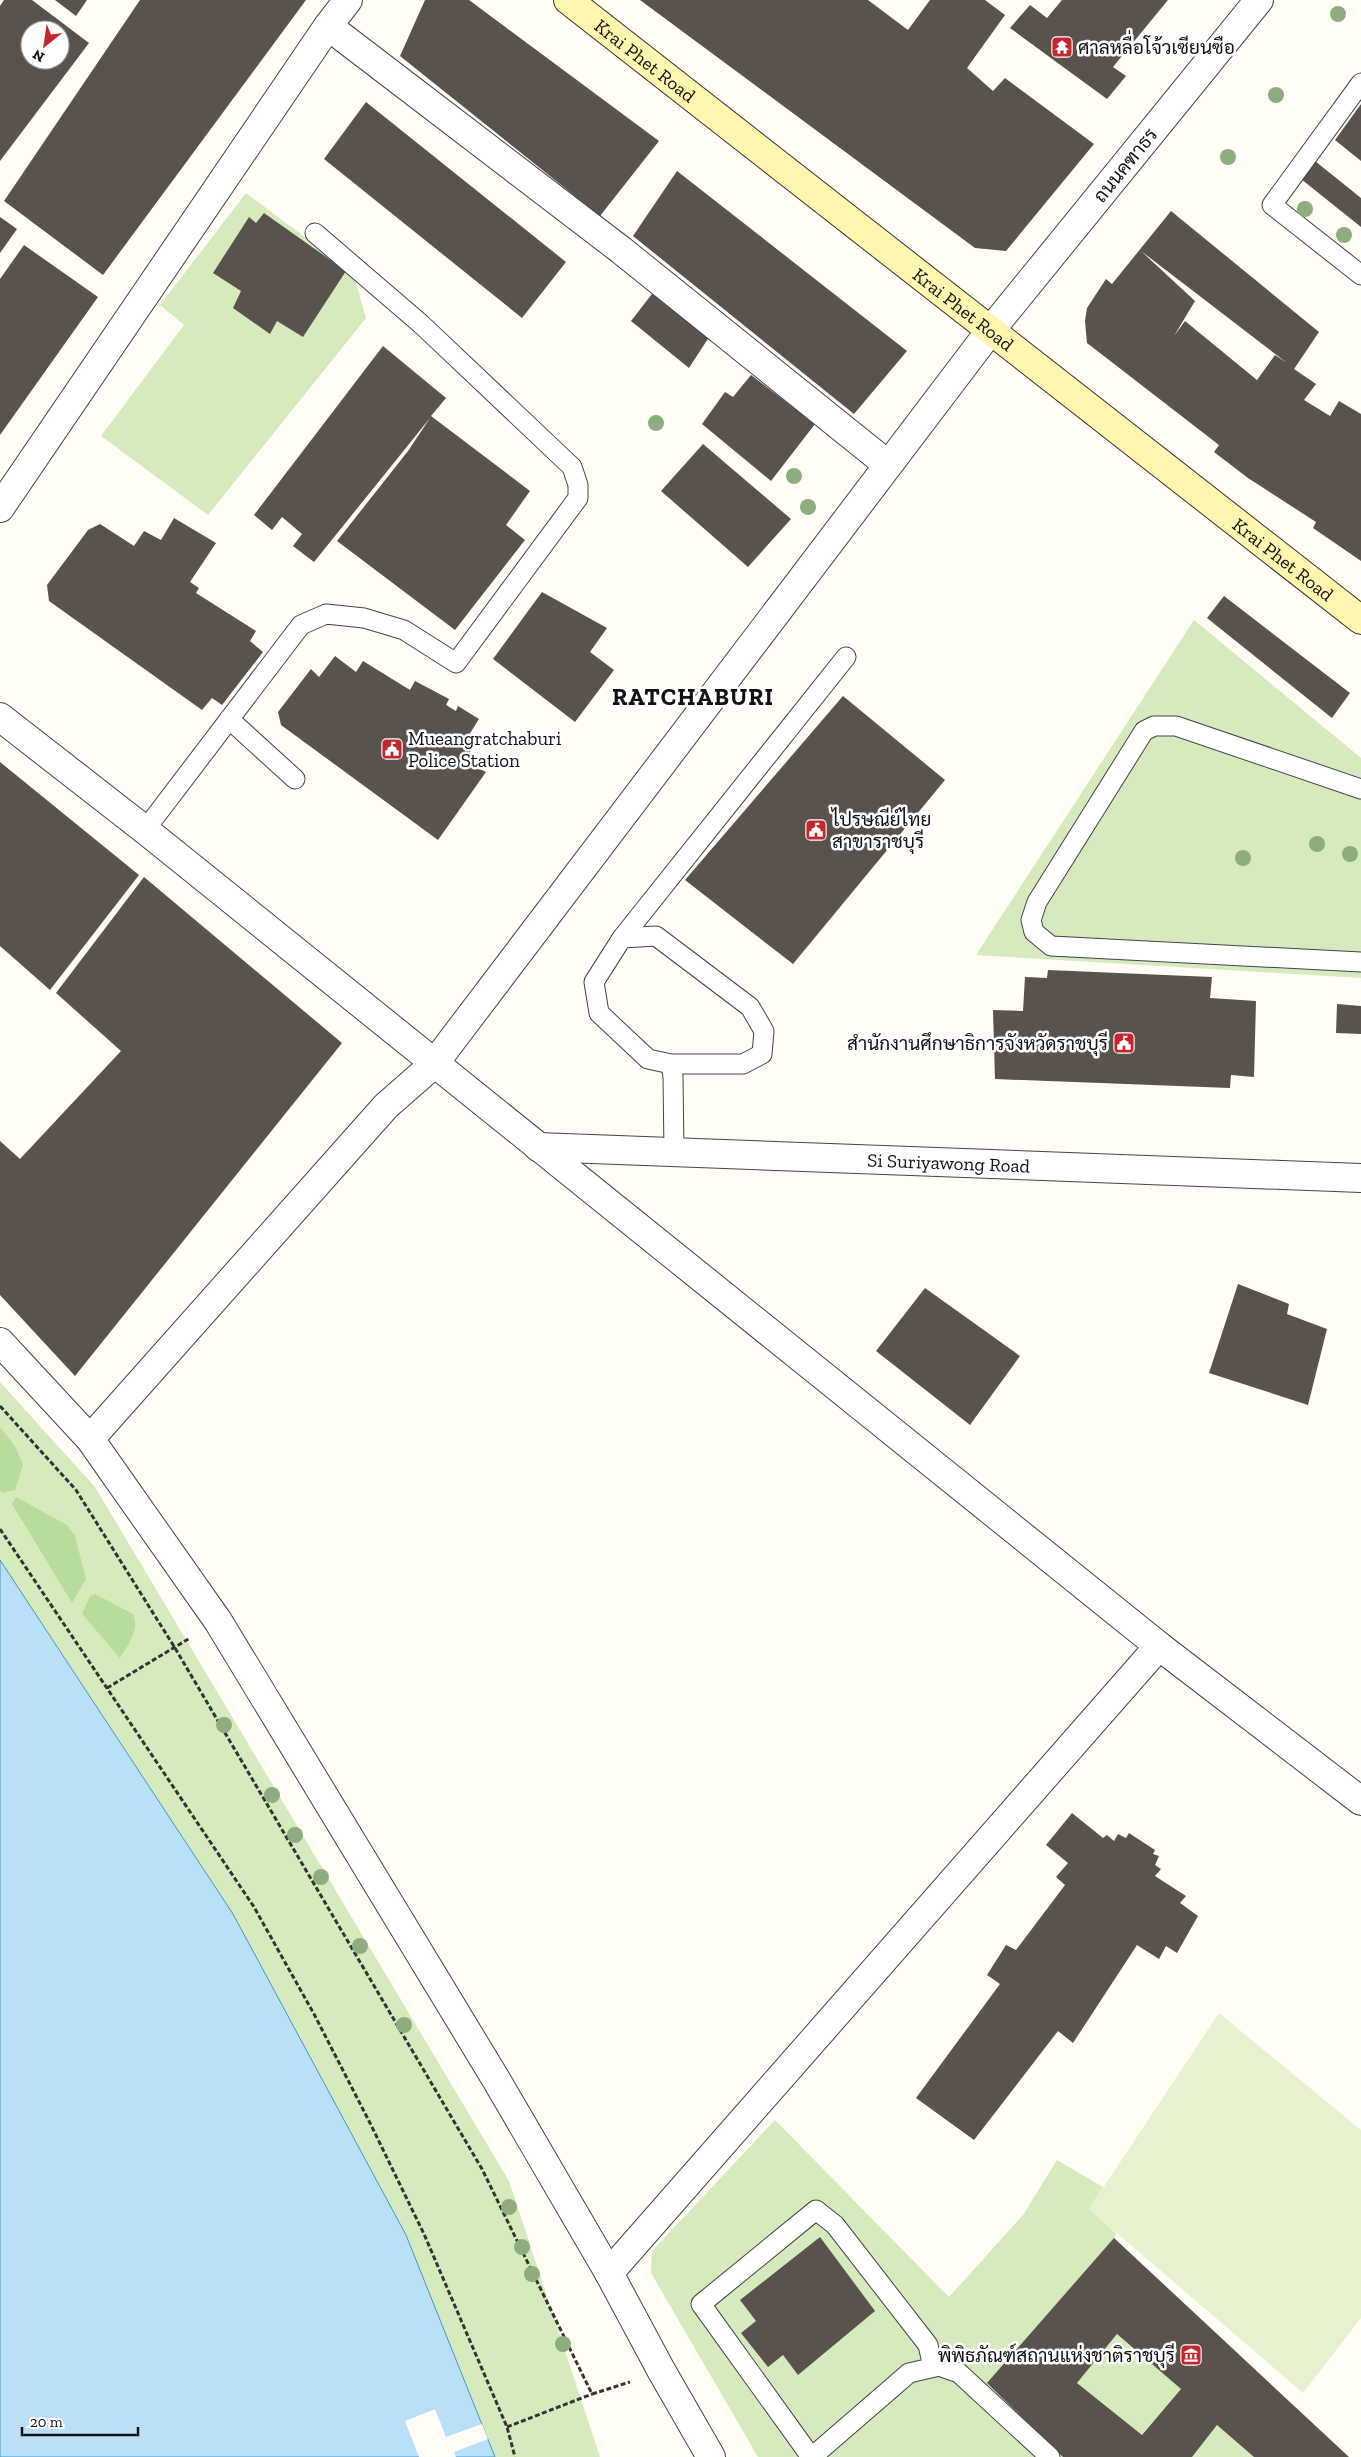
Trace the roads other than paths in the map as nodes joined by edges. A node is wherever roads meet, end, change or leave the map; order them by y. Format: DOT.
graph roads {
  1 [pos="348,0"];
  2 [pos="568,0"];
  3 [pos="1259,0"];
  4 [pos="328,26"];
  5 [pos="1361,83"];
  6 [pos="315,233"];
  7 [pos="1361,275"];
  8 [pos="990,331"];
  9 [pos="887,464"];
  10 [pos="0,508"];
  11 [pos="1361,620"];
  12 [pos="846,656"];
  13 [pos="0,717"];
  14 [pos="229,720"];
  15 [pos="294,779"];
  16 [pos="1361,789"];
  17 [pos="145,830"];
  18 [pos="622,938"];
  19 [pos="1361,962"];
  20 [pos="434,1064"];
  21 [pos="671,1064"];
  22 [pos="538,1147"];
  23 [pos="674,1152"];
  24 [pos="1361,1178"];
  25 [pos="0,1342"];
  26 [pos="90,1439"];
  27 [pos="1159,1646"];
  28 [pos="1361,1801"];
  29 [pos="609,2273"];
  30 [pos="933,2367"];
  31 [pos="711,2457"];
  32 [pos="811,2457"];
  33 [pos="1050,2457"];
  1 -- 4 [label="street"];
  2 -- 8 [label="main road, Krai Phet Road"];
  3 -- 8 [label="street, ถนนคฑาธร"];
  4 -- 9 [label="street"];
  4 -- 10 [label="street"];
  5 -- 7 [label="lane"];
  6 -- 14 [label="lane"];
  8 -- 9 [label="street, ถนนคฑาธร"];
  8 -- 11 [label="main road, Krai Phet Road"];
  9 -- 20 [label="street, ถนนคฑาธร"];
  12 -- 18 [label="lane"];
  13 -- 17 [label="street"];
  14 -- 15 [label="lane"];
  14 -- 17 [label="lane"];
  16 -- 19 [label="lane"];
  17 -- 20 [label="street"];
  18 -- 21 [label="lane"];
  18 -- 21 [label="lane"];
  20 -- 22 [label="street"];
  20 -- 26 [label="street, ถนนคฑาธร"];
  21 -- 23 [label="lane"];
  22 -- 23 [label="street, Si Suriyawong Road"];
  22 -- 27 [label="street"];
  23 -- 24 [label="street, Si Suriyawong Road"];
  25 -- 26 [label="street"];
  26 -- 29 [label="street"];
  27 -- 28 [label="street"];
  27 -- 29 [label="street"];
  29 -- 31 [label="street"];
  30 -- 32 [label="lane"];
  30 -- 32 [label="lane"];
  30 -- 33 [label="lane"];
}
